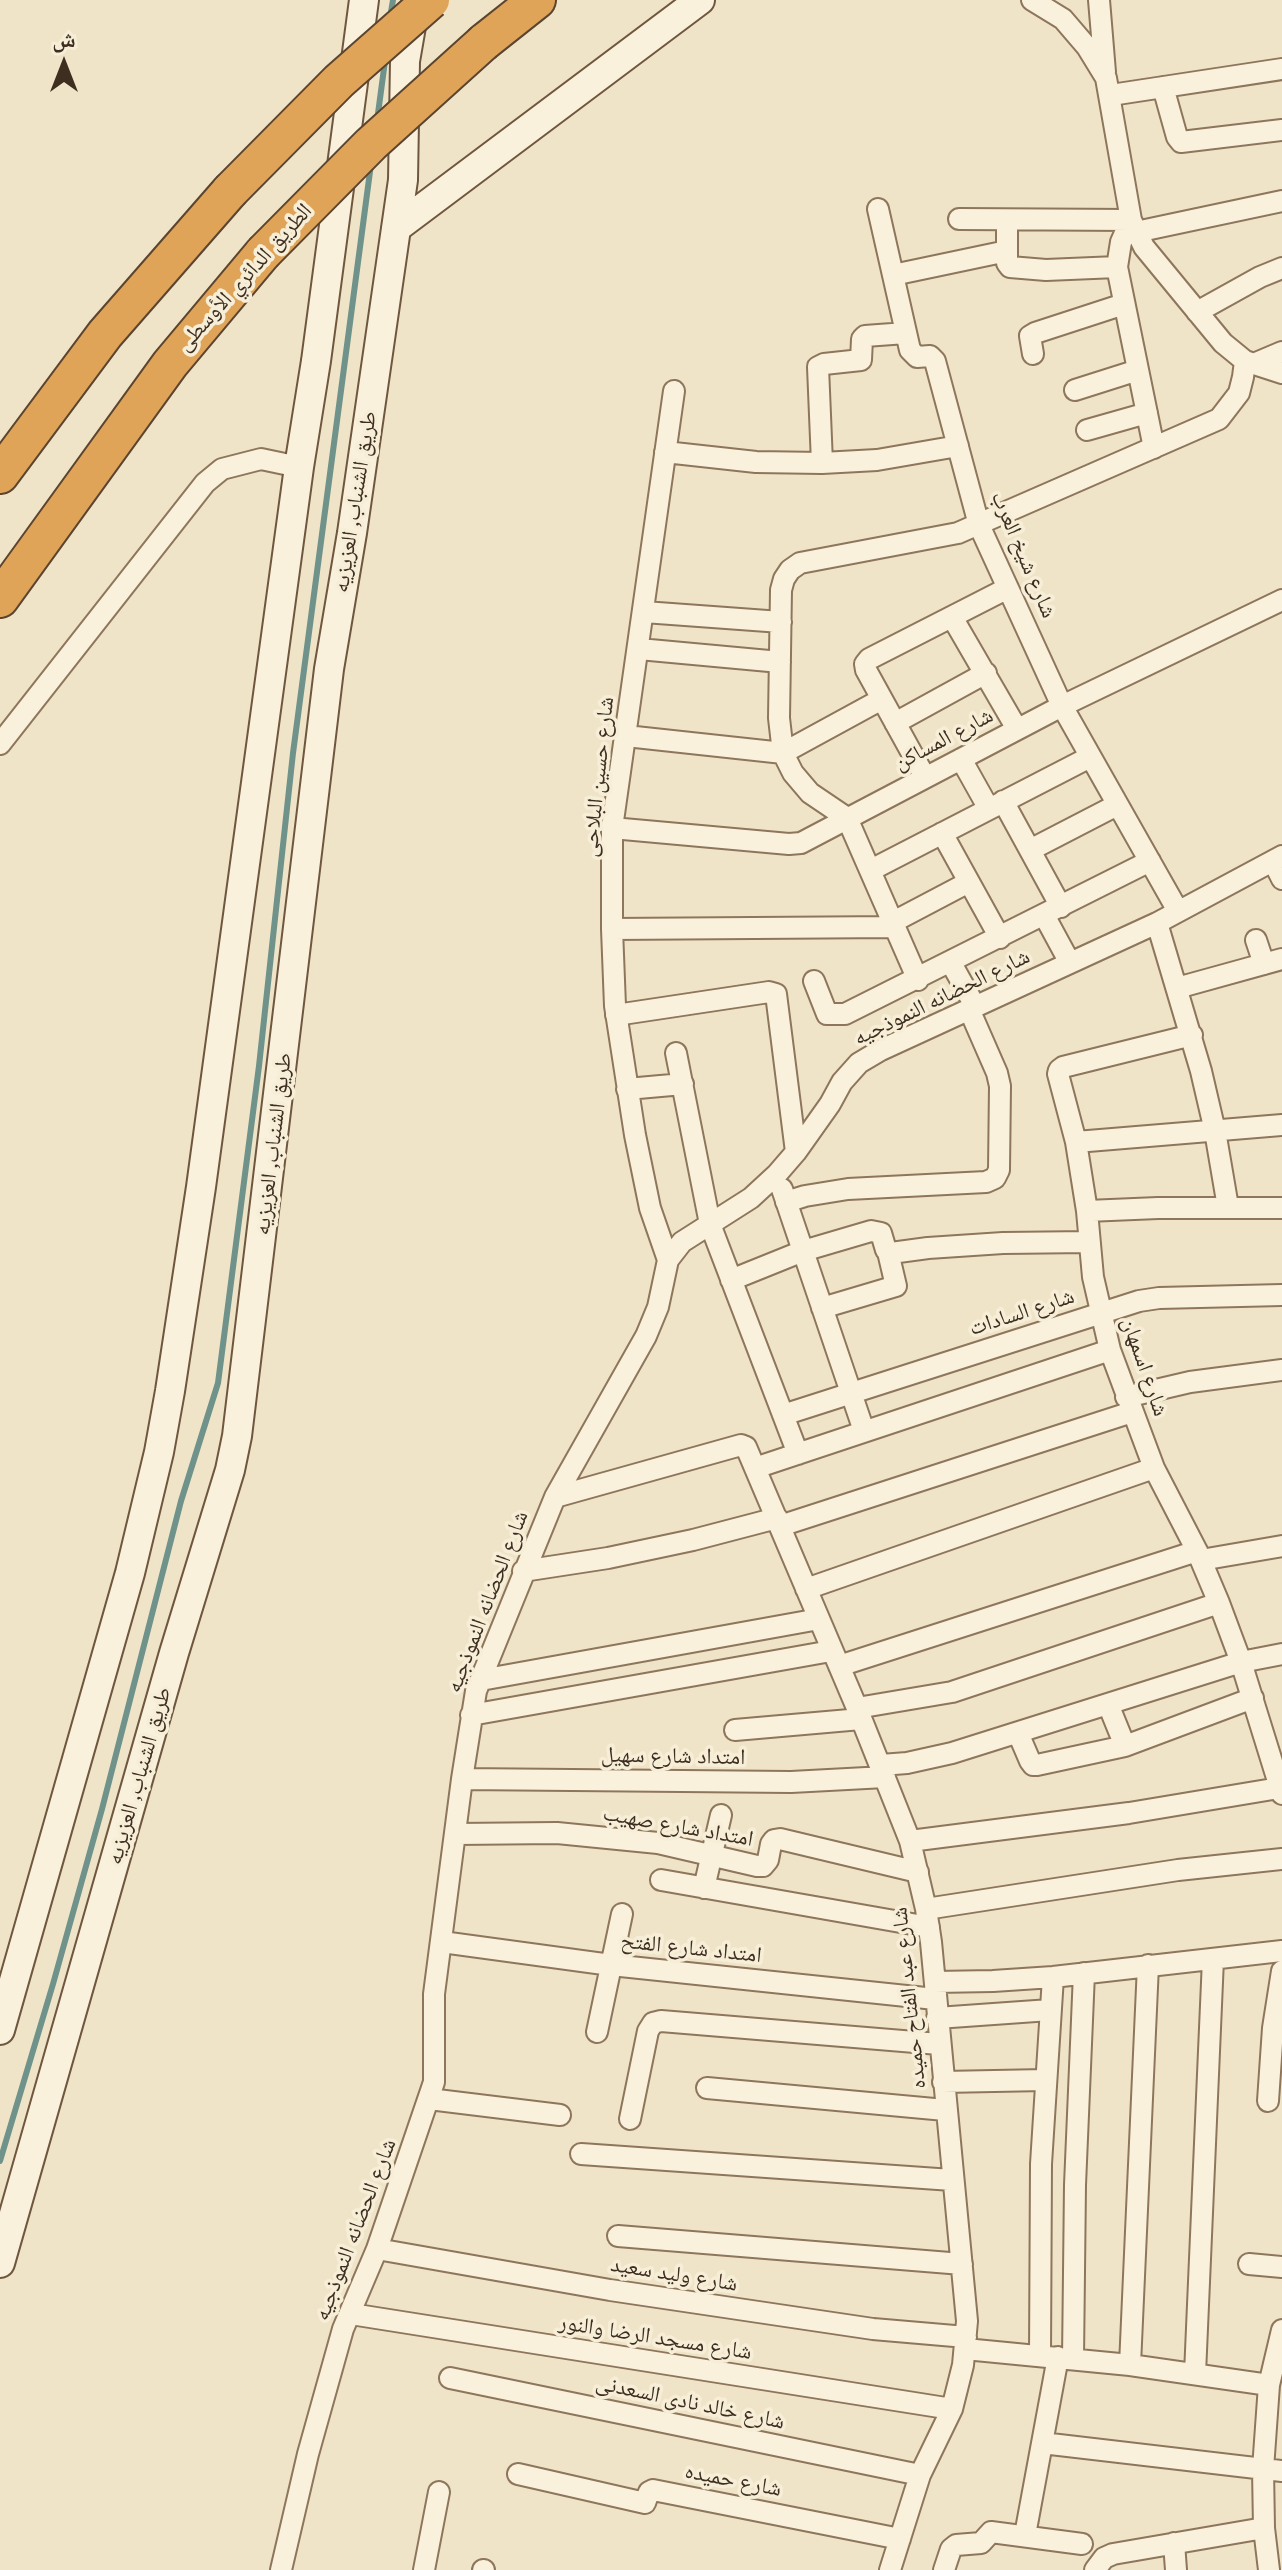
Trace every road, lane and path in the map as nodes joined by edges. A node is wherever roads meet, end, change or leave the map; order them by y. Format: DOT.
graph roads {
  1 [pos="364,0"];
  2 [pos="416,0"];
  3 [pos="431,0"];
  4 [pos="537,0"];
  5 [pos="700,0"];
  6 [pos="1032,0"];
  7 [pos="1101,0"];
  8 [pos="1282,69"];
  9 [pos="1108,87"];
  10 [pos="1163,87"];
  11 [pos="1282,130"];
  12 [pos="1282,201"];
  13 [pos="878,209"];
  14 [pos="959,219"];
  15 [pos="1007,220"];
  16 [pos="1134,226"];
  17 [pos="396,228"];
  18 [pos="1007,251"];
  19 [pos="1117,267"];
  20 [pos="1282,268"];
  21 [pos="893,275"];
  22 [pos="1124,304"];
  23 [pos="1197,312"];
  24 [pos="906,333"];
  25 [pos="1282,352"];
  26 [pos="1033,354"];
  27 [pos="1250,362"];
  28 [pos="1138,370"];
  29 [pos="1282,373"];
  30 [pos="1075,390"];
  31 [pos="674,391"];
  32 [pos="1147,413"];
  33 [pos="1087,430"];
  34 [pos="958,446"];
  35 [pos="1154,448"];
  36 [pos="665,452"];
  37 [pos="822,463"];
  38 [pos="299,467"];
  39 [pos="0,475"];
  40 [pos="979,525"];
  41 [pos="1008,588"];
  42 [pos="0,599"];
  43 [pos="1282,600"];
  44 [pos="644,612"];
  45 [pos="952,617"];
  46 [pos="781,622"];
  47 [pos="639,649"];
  48 [pos="780,662"];
  49 [pos="986,673"];
  50 [pos="882,699"];
  51 [pos="1062,706"];
  52 [pos="895,723"];
  53 [pos="1017,729"];
  54 [pos="626,736"];
  55 [pos="0,744"];
  56 [pos="783,753"];
  57 [pos="1090,757"];
  58 [pos="961,759"];
  59 [pos="925,777"];
  60 [pos="996,805"];
  61 [pos="1117,805"];
  62 [pos="847,818"];
  63 [pos="612,828"];
  64 [pos="942,833"];
  65 [pos="1030,850"];
  66 [pos="1150,861"];
  67 [pos="1279,865"];
  68 [pos="871,870"];
  69 [pos="969,882"];
  70 [pos="1053,911"];
  71 [pos="1178,911"];
  72 [pos="1157,923"];
  73 [pos="894,924"];
  74 [pos="612,929"];
  75 [pos="1000,938"];
  76 [pos="1256,940"];
  77 [pos="1273,962"];
  78 [pos="951,963"];
  79 [pos="1070,963"];
  80 [pos="918,980"];
  81 [pos="814,981"];
  82 [pos="1177,988"];
  83 [pos="972,1008"];
  84 [pos="616,1015"];
  85 [pos="1192,1035"];
  86 [pos="676,1053"];
  87 [pos="683,1084"];
  88 [pos="627,1089"];
  89 [pos="1282,1125"];
  90 [pos="1215,1131"];
  91 [pos="1076,1142"];
  92 [pos="796,1152"];
  93 [pos="777,1174"];
  94 [pos="786,1202"];
  95 [pos="1228,1207"];
  96 [pos="1282,1208"];
  97 [pos="1087,1211"];
  98 [pos="710,1224"];
  99 [pos="1088,1242"];
  100 [pos="803,1251"];
  101 [pos="888,1252"];
  102 [pos="668,1260"];
  103 [pos="731,1280"];
  104 [pos="1282,1295"];
  105 [pos="822,1308"];
  106 [pos="1101,1313"];
  107 [pos="1110,1350"];
  108 [pos="1282,1370"];
  109 [pos="851,1393"];
  110 [pos="1129,1404"];
  111 [pos="783,1415"];
  112 [pos="864,1431"];
  113 [pos="798,1454"];
  114 [pos="755,1468"];
  115 [pos="1154,1468"];
  116 [pos="555,1497"];
  117 [pos="778,1522"];
  118 [pos="1282,1546"];
  119 [pos="1199,1556"];
  120 [pos="523,1571"];
  121 [pos="806,1589"];
  122 [pos="1219,1603"];
  123 [pos="819,1619"];
  124 [pos="1282,1654"];
  125 [pos="835,1658"];
  126 [pos="1241,1662"];
  127 [pos="481,1680"];
  128 [pos="1253,1698"];
  129 [pos="1108,1704"];
  130 [pos="859,1713"];
  131 [pos="471,1715"];
  132 [pos="735,1730"];
  133 [pos="1018,1733"];
  134 [pos="1125,1746"];
  135 [pos="1277,1757"];
  136 [pos="883,1771"];
  137 [pos="462,1779"];
  138 [pos="1281,1791"];
  139 [pos="721,1815"];
  140 [pos="456,1834"];
  141 [pos="910,1841"];
  142 [pos="712,1856"];
  143 [pos="1282,1859"];
  144 [pos="918,1872"];
  145 [pos="661,1880"];
  146 [pos="704,1888"];
  147 [pos="622,1914"];
  148 [pos="927,1918"];
  149 [pos="442,1942"];
  150 [pos="1282,1951"];
  151 [pos="1213,1959"];
  152 [pos="611,1965"];
  153 [pos="1148,1965"];
  154 [pos="1282,1971"];
  155 [pos="1084,1973"];
  156 [pos="1053,1977"];
  157 [pos="936,1999"];
  158 [pos="1050,2010"];
  159 [pos="0,2030"];
  160 [pos="597,2032"];
  161 [pos="939,2044"];
  162 [pos="1045,2080"];
  163 [pos="943,2082"];
  164 [pos="707,2088"];
  165 [pos="429,2099"];
  166 [pos="1268,2101"];
  167 [pos="945,2110"];
  168 [pos="560,2115"];
  169 [pos="630,2119"];
  170 [pos="581,2154"];
  171 [pos="952,2180"];
  172 [pos="618,2236"];
  173 [pos="377,2249"];
  174 [pos="0,2263"];
  175 [pos="962,2264"];
  176 [pos="1249,2264"];
  177 [pos="1282,2267"];
  178 [pos="351,2314"];
  179 [pos="1282,2330"];
  180 [pos="965,2343"];
  181 [pos="1057,2357"];
  182 [pos="1130,2365"];
  183 [pos="1195,2374"];
  184 [pos="450,2378"];
  185 [pos="1269,2385"];
  186 [pos="952,2409"];
  187 [pos="1042,2443"];
  188 [pos="1272,2470"];
  189 [pos="518,2474"];
  190 [pos="920,2475"];
  191 [pos="439,2492"];
  192 [pos="1264,2528"];
  193 [pos="1025,2535"];
  194 [pos="900,2539"];
  195 [pos="1174,2543"];
  196 [pos="1082,2544"];
  197 [pos="281,2570"];
  198 [pos="424,2570"];
  199 [pos="890,2570"];
  200 [pos="944,2570"];
  201 [pos="1095,2570"];
  202 [pos="1176,2570"];
  203 [pos="1269,2570"];
  1 -- 38 [label="street"];
  2 -- 17 [label="street, طريق الشنباب, العزيزيه"];
  3 -- 39 [label="highway, bridge"];
  4 -- 42 [label="highway, الطريق الدائري الأوسطى, bridge"];
  5 -- 17 [label="street"];
  6 -- 9 [label="street"];
  7 -- 9 [label="street"];
  8 -- 10 [label="street"];
  9 -- 10 [label="street"];
  9 -- 16 [label="street"];
  10 -- 11 [label="street"];
  12 -- 16 [label="street"];
  13 -- 21 [label="street"];
  14 -- 15 [label="street"];
  15 -- 16 [label="street"];
  15 -- 18 [label="street"];
  16 -- 19 [label="street"];
  16 -- 23 [label="street"];
  17 -- 174 [label="street, طريق الشنباب, العزيزيه"];
  18 -- 19 [label="street"];
  18 -- 21 [label="street"];
  19 -- 22 [label="street"];
  20 -- 23 [label="street"];
  21 -- 24 [label="street"];
  22 -- 26 [label="street"];
  22 -- 28 [label="street"];
  23 -- 27 [label="street"];
  24 -- 34 [label="street, شارع شيخ العرب"];
  24 -- 37 [label="street"];
  25 -- 27 [label="street"];
  27 -- 29 [label="street"];
  27 -- 35 [label="street"];
  28 -- 30 [label="street"];
  28 -- 32 [label="street"];
  31 -- 36 [label="street, شارع حسين البلاحى"];
  32 -- 33 [label="street"];
  32 -- 35 [label="street"];
  34 -- 37 [label="street"];
  34 -- 40 [label="street, شارع شيخ العرب"];
  35 -- 40 [label="street"];
  36 -- 37 [label="street"];
  36 -- 44 [label="street, شارع حسين البلاحى"];
  38 -- 55 [label="street"];
  38 -- 159 [label="street"];
  40 -- 41 [label="street, شارع شيخ العرب"];
  40 -- 46 [label="street"];
  41 -- 45 [label="street"];
  41 -- 51 [label="street, شارع شيخ العرب"];
  43 -- 51 [label="street, شارع المساكن"];
  44 -- 46 [label="street"];
  44 -- 47 [label="street, شارع حسين البلاحى"];
  45 -- 49 [label="street"];
  45 -- 50 [label="street"];
  46 -- 48 [label="street"];
  47 -- 48 [label="street"];
  47 -- 54 [label="street, شارع حسين البلاحى"];
  48 -- 56 [label="street"];
  49 -- 52 [label="street"];
  49 -- 53 [label="street"];
  50 -- 52 [label="street"];
  50 -- 56 [label="street"];
  51 -- 53 [label="street, شارع المساكن"];
  51 -- 57 [label="street, شارع شيخ العرب"];
  52 -- 59 [label="street"];
  53 -- 58 [label="street, شارع المساكن"];
  54 -- 56 [label="street"];
  54 -- 63 [label="street, شارع حسين البلاحى"];
  56 -- 62 [label="street"];
  57 -- 60 [label="street"];
  57 -- 61 [label="street, شارع شيخ العرب"];
  58 -- 59 [label="street, شارع المساكن"];
  58 -- 60 [label="street"];
  59 -- 62 [label="street, شارع المساكن"];
  60 -- 64 [label="street"];
  60 -- 65 [label="street"];
  61 -- 65 [label="street"];
  61 -- 66 [label="street, شارع شيخ العرب"];
  62 -- 63 [label="street, شارع المساكن"];
  62 -- 68 [label="street"];
  63 -- 74 [label="street, شارع حسين البلاحى"];
  64 -- 68 [label="street"];
  64 -- 69 [label="street"];
  65 -- 70 [label="street"];
  66 -- 70 [label="street"];
  66 -- 71 [label="street, شارع شيخ العرب"];
  67 -- 71 [label="street, شارع الحضانه النموذجيه"];
  68 -- 73 [label="street"];
  69 -- 73 [label="street"];
  69 -- 75 [label="street"];
  70 -- 75 [label="street"];
  70 -- 79 [label="street"];
  71 -- 72 [label="street, شارع الحضانه النموذجيه"];
  72 -- 79 [label="street, شارع الحضانه النموذجيه"];
  72 -- 82 [label="street"];
  73 -- 74 [label="street"];
  73 -- 80 [label="street"];
  74 -- 84 [label="street, شارع حسين البلاحى"];
  75 -- 78 [label="street"];
  76 -- 77 [label="street"];
  77 -- 82 [label="street"];
  78 -- 80 [label="street"];
  78 -- 83 [label="street"];
  79 -- 83 [label="street, شارع الحضانه النموذجيه"];
  80 -- 81 [label="street"];
  82 -- 85 [label="street"];
  83 -- 92 [label="street, شارع الحضانه النموذجيه"];
  83 -- 94 [label="street"];
  84 -- 88 [label="street, شارع حسين البلاحى"];
  84 -- 92 [label="street"];
  85 -- 90 [label="street"];
  85 -- 91 [label="street, شارع اسمهان"];
  86 -- 87 [label="street"];
  87 -- 88 [label="street"];
  87 -- 98 [label="street"];
  88 -- 102 [label="street, شارع حسين البلاحى"];
  89 -- 90 [label="street"];
  90 -- 91 [label="street"];
  90 -- 95 [label="street"];
  91 -- 97 [label="street, شارع اسمهان"];
  92 -- 93 [label="street, شارع الحضانه النموذجيه"];
  93 -- 94 [label="street"];
  93 -- 98 [label="street, شارع الحضانه النموذجيه"];
  94 -- 100 [label="street"];
  95 -- 96 [label="street"];
  95 -- 97 [label="street"];
  97 -- 99 [label="street, شارع اسمهان"];
  98 -- 102 [label="street, شارع الحضانه النموذجيه"];
  98 -- 103 [label="street"];
  99 -- 101 [label="street"];
  99 -- 106 [label="street, شارع اسمهان"];
  100 -- 101 [label="street"];
  100 -- 103 [label="street"];
  100 -- 105 [label="street"];
  101 -- 105 [label="street"];
  102 -- 116 [label="street, شارع الحضانه النموذجيه"];
  103 -- 111 [label="street"];
  104 -- 106 [label="street, شارع السادات"];
  105 -- 109 [label="street"];
  106 -- 107 [label="street, شارع اسمهان"];
  106 -- 109 [label="street, شارع السادات"];
  107 -- 110 [label="street, شارع اسمهان"];
  107 -- 112 [label="street"];
  108 -- 110 [label="street"];
  109 -- 111 [label="street, شارع السادات"];
  109 -- 112 [label="street"];
  110 -- 115 [label="street, شارع اسمهان"];
  110 -- 117 [label="street"];
  111 -- 113 [label="street"];
  112 -- 113 [label="street"];
  113 -- 114 [label="street"];
  114 -- 116 [label="street, شارع عبد الفتاح حميده"];
  114 -- 117 [label="street, شارع عبد الفتاح حميده"];
  115 -- 119 [label="street, شارع اسمهان"];
  115 -- 121 [label="street"];
  116 -- 120 [label="street, شارع الحضانه النموذجيه"];
  117 -- 120 [label="street"];
  117 -- 121 [label="street, شارع عبد الفتاح حميده"];
  118 -- 119 [label="street"];
  119 -- 122 [label="street, شارع اسمهان"];
  119 -- 125 [label="street"];
  120 -- 127 [label="street, شارع الحضانه النموذجيه"];
  121 -- 123 [label="street, شارع عبد الفتاح حميده"];
  122 -- 126 [label="street, شارع اسمهان"];
  122 -- 130 [label="street"];
  123 -- 125 [label="street, شارع عبد الفتاح حميده"];
  123 -- 127 [label="street"];
  124 -- 126 [label="street, امتداد شارع سهيل"];
  125 -- 130 [label="street, شارع عبد الفتاح حميده"];
  125 -- 131 [label="street"];
  126 -- 128 [label="street, شارع اسمهان"];
  126 -- 129 [label="street, امتداد شارع سهيل"];
  127 -- 131 [label="street, شارع الحضانه النموذجيه"];
  128 -- 134 [label="street"];
  128 -- 135 [label="street, شارع اسمهان"];
  129 -- 133 [label="street, امتداد شارع سهيل"];
  129 -- 134 [label="street"];
  130 -- 132 [label="street"];
  130 -- 136 [label="street, شارع عبد الفتاح حميده"];
  131 -- 137 [label="street, شارع الحضانه النموذجيه"];
  133 -- 134 [label="street"];
  133 -- 136 [label="street, امتداد شارع سهيل"];
  135 -- 138 [label="street, شارع اسمهان"];
  136 -- 137 [label="street, امتداد شارع سهيل"];
  136 -- 141 [label="street, شارع عبد الفتاح حميده"];
  137 -- 140 [label="street, شارع الحضانه النموذجيه"];
  138 -- 141 [label="street"];
  139 -- 142 [label="street"];
  140 -- 142 [label="street, امتداد شارع صهيب"];
  140 -- 149 [label="street, شارع الحضانه النموذجيه"];
  141 -- 144 [label="street, شارع عبد الفتاح حميده"];
  142 -- 144 [label="street, امتداد شارع صهيب"];
  142 -- 146 [label="street"];
  143 -- 148 [label="street"];
  144 -- 148 [label="street, شارع عبد الفتاح حميده"];
  145 -- 146 [label="street"];
  146 -- 148 [label="street"];
  147 -- 152 [label="street"];
  148 -- 157 [label="street, شارع عبد الفتاح حميده"];
  149 -- 152 [label="street, امتداد شارع الفتح"];
  149 -- 165 [label="street, شارع الحضانه النموذجيه"];
  150 -- 151 [label="street"];
  151 -- 153 [label="street"];
  151 -- 183 [label="street"];
  152 -- 157 [label="street, امتداد شارع الفتح"];
  152 -- 160 [label="street"];
  153 -- 155 [label="street"];
  153 -- 182 [label="street"];
  154 -- 166 [label="street"];
  155 -- 156 [label="street"];
  155 -- 181 [label="street"];
  156 -- 157 [label="street"];
  156 -- 158 [label="street"];
  157 -- 158 [label="street"];
  157 -- 161 [label="street, شارع عبد الفتاح حميده"];
  158 -- 162 [label="street"];
  161 -- 163 [label="street, شارع عبد الفتاح حميده"];
  161 -- 169 [label="street"];
  162 -- 163 [label="street"];
  162 -- 181 [label="street"];
  163 -- 167 [label="street, شارع عبد الفتاح حميده"];
  164 -- 167 [label="street"];
  165 -- 168 [label="street"];
  165 -- 173 [label="street, شارع الحضانه النموذجيه"];
  167 -- 171 [label="street, شارع عبد الفتاح حميده"];
  170 -- 171 [label="street"];
  171 -- 175 [label="street, شارع عبد الفتاح حميده"];
  172 -- 175 [label="street"];
  173 -- 178 [label="street, شارع الحضانه النموذجيه"];
  173 -- 180 [label="street, شارع وليد سعيد"];
  175 -- 180 [label="street, شارع عبد الفتاح حميده"];
  176 -- 177 [label="street"];
  178 -- 186 [label="street, شارع مسجد الرضا والنور"];
  178 -- 197 [label="street, شارع الحضانه النموذجيه"];
  179 -- 185 [label="street"];
  180 -- 181 [label="street, شارع وليد سعيد"];
  180 -- 186 [label="street, شارع عبد الفتاح حميده"];
  181 -- 182 [label="street, شارع وليد سعيد"];
  181 -- 187 [label="street"];
  182 -- 183 [label="street, شارع وليد سعيد"];
  183 -- 185 [label="street, شارع وليد سعيد"];
  184 -- 190 [label="street, شارع خالد نادى السعدنى"];
  185 -- 188 [label="street"];
  186 -- 190 [label="street, شارع عبد الفتاح حميده"];
  187 -- 188 [label="street"];
  187 -- 193 [label="street"];
  188 -- 192 [label="street"];
  189 -- 194 [label="street, شارع حميده"];
  190 -- 194 [label="street, شارع عبد الفتاح حميده"];
  191 -- 198 [label="street"];
  192 -- 195 [label="street"];
  192 -- 203 [label="street"];
  193 -- 196 [label="street"];
  193 -- 200 [label="street"];
  194 -- 199 [label="street, شارع عبد الفتاح حميده"];
  195 -- 201 [label="street"];
  195 -- 202 [label="street"];
}
